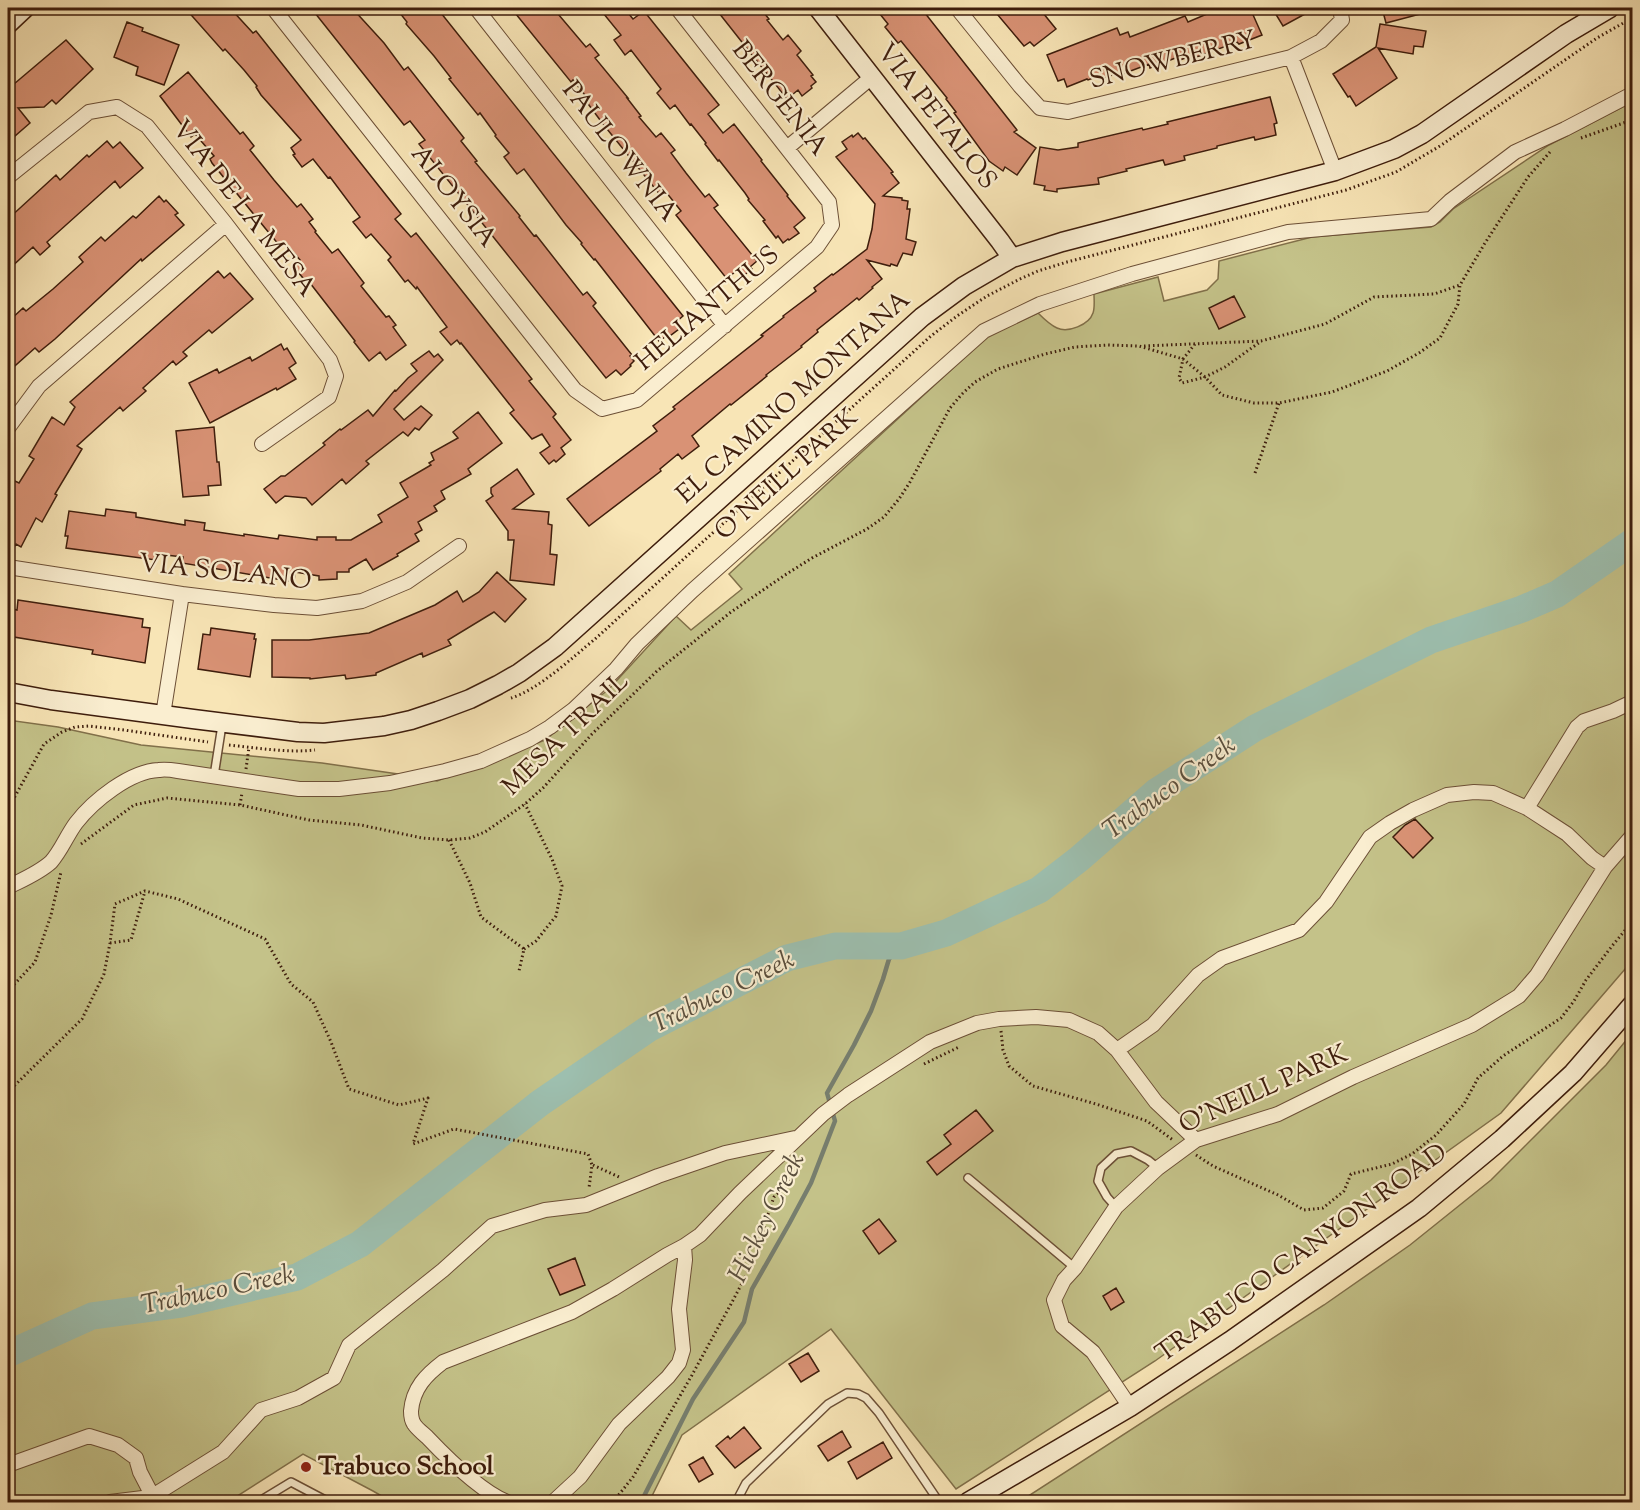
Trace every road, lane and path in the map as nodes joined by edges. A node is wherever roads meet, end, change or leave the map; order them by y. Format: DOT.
graph roads {
  1 [pos="25,8"];
  2 [pos="273,8"];
  3 [pos="476,8"];
  4 [pos="677,8"];
  5 [pos="818,8"];
  6 [pos="957,8"];
  7 [pos="1610,8"];
  8 [pos="1341,14"];
  9 [pos="8,24"];
  10 [pos="1291,57"];
  11 [pos="873,76"];
  12 [pos="1632,94"];
  13 [pos="1632,120"];
  14 [pos="1577,140"];
  15 [pos="787,148"];
  16 [pos="1559,148"];
  17 [pos="1335,171"];
  18 [pos="8,177"];
  19 [pos="226,224"];
  20 [pos="832,225"];
  21 [pos="1012,258"];
  22 [pos="1460,285"];
  23 [pos="724,326"];
  24 [pos="1262,341"];
  25 [pos="1195,344"];
  26 [pos="1139,346"];
  27 [pos="1183,359"];
  28 [pos="1205,377"];
  29 [pos="1279,403"];
  30 [pos="602,409"];
  31 [pos="8,428"];
  32 [pos="262,444"];
  33 [pos="1255,473"];
  34 [pos="459,546"];
  35 [pos="8,567"];
  36 [pos="182,594"];
  37 [pos="8,692"];
  38 [pos="1632,702"];
  39 [pos="163,715"];
  40 [pos="222,723"];
  41 [pos="219,744"];
  42 [pos="249,747"];
  43 [pos="214,776"];
  44 [pos="244,780"];
  45 [pos="525,804"];
  46 [pos="1527,808"];
  47 [pos="8,809"];
  48 [pos="1632,836"];
  49 [pos="449,840"];
  50 [pos="80,845"];
  51 [pos="1605,867"];
  52 [pos="61,869"];
  53 [pos="8,888"];
  54 [pos="145,891"];
  55 [pos="110,943"];
  56 [pos="524,949"];
  57 [pos="519,971"];
  58 [pos="8,991"];
  59 [pos="1632,1005"];
  60 [pos="961,1046"];
  61 [pos="1117,1050"];
  62 [pos="921,1066"];
  63 [pos="8,1092"];
  64 [pos="797,1137"];
  65 [pos="1196,1140"];
  66 [pos="799,1155"];
  67 [pos="592,1165"];
  68 [pos="1158,1168"];
  69 [pos="968,1178"];
  70 [pos="638,1185"];
  71 [pos="586,1205"];
  72 [pos="1116,1207"];
  73 [pos="684,1246"];
  74 [pos="1075,1268"];
  75 [pos="1130,1407"];
  76 [pos="8,1465"];
  77 [pos="148,1500"];
  78 [pos="110,1503"];
  79 [pos="258,1503"];
  80 [pos="329,1503"];
  81 [pos="507,1503"];
  82 [pos="553,1503"];
  83 [pos="613,1503"];
  84 [pos="736,1503"];
  85 [pos="939,1503"];
  86 [pos="968,1503"];
  1 -- 9 [label="street"];
  2 -- 30 [label="street, ALOYSIA"];
  3 -- 23 [label="street, PAULOWNIA"];
  4 -- 15 [label="street, BERGENIA"];
  5 -- 11 [label="street, VIA PETALOS"];
  6 -- 10 [label="street, SNOWBERRY"];
  7 -- 17 [label="street, EL CAMINO MONTANA"];
  8 -- 10 [label="street, SNOWBERRY"];
  10 -- 17 [label="street"];
  11 -- 15 [label="street"];
  11 -- 21 [label="street, VIA PETALOS"];
  12 -- 44 [label="street, O'NEILL PARK"];
  13 -- 14 [label="path"];
  15 -- 20 [label="street, BERGENIA"];
  16 -- 22 [label="path, MESA TRAIL"];
  17 -- 21 [label="street, EL CAMINO MONTANA"];
  18 -- 19 [label="street, VIA DE LA MESA"];
  19 -- 31 [label="street"];
  19 -- 32 [label="street, VIA DE LA MESA"];
  20 -- 23 [label="street, HELIANTHUS"];
  21 -- 40 [label="street, EL CAMINO MONTANA"];
  22 -- 24 [label="path, MESA TRAIL"];
  22 -- 29 [label="path, MESA TRAIL"];
  23 -- 30 [label="street, HELIANTHUS"];
  24 -- 25 [label="path, MESA TRAIL"];
  24 -- 28 [label="path"];
  25 -- 26 [label="path, MESA TRAIL"];
  25 -- 27 [label="path"];
  26 -- 27 [label="path, MESA TRAIL"];
  26 -- 45 [label="path, MESA TRAIL"];
  27 -- 28 [label="path, MESA TRAIL"];
  27 -- 28 [label="path"];
  28 -- 29 [label="path, MESA TRAIL"];
  29 -- 33 [label="path"];
  34 -- 36 [label="street, VIA SOLANO"];
  35 -- 36 [label="street, VIA SOLANO"];
  36 -- 39 [label="street"];
  37 -- 39 [label="street, EL CAMINO MONTANA"];
  38 -- 46 [label="street"];
  39 -- 40 [label="street, EL CAMINO MONTANA"];
  40 -- 41 [label="lane"];
  41 -- 43 [label="lane"];
  41 -- 47 [label="path"];
  42 -- 44 [label="path"];
  43 -- 44 [label="street, O'NEILL PARK"];
  43 -- 53 [label="street, O'NEILL PARK"];
  45 -- 49 [label="path, MESA TRAIL"];
  45 -- 56 [label="path"];
  46 -- 51 [label="street"];
  46 -- 61 [label="street"];
  48 -- 51 [label="street, O'NEILL PARK"];
  49 -- 50 [label="path, MESA TRAIL"];
  49 -- 56 [label="path"];
  51 -- 65 [label="street, O'NEILL PARK"];
  52 -- 58 [label="path"];
  54 -- 55 [label="path"];
  54 -- 55 [label="path"];
  54 -- 67 [label="path"];
  55 -- 63 [label="path"];
  56 -- 57 [label="path"];
  59 -- 75 [label="street, TRABUCO CANYON ROAD"];
  60 -- 62 [label="path"];
  61 -- 64 [label="street"];
  61 -- 65 [label="street"];
  64 -- 70 [label="street"];
  64 -- 73 [label="street"];
  65 -- 68 [label="street, O'NEILL PARK"];
  66 -- 83 [label="path"];
  67 -- 70 [label="path"];
  67 -- 71 [label="path"];
  68 -- 72 [label="street, O'NEILL PARK"];
  68 -- 72 [label="lane"];
  69 -- 74 [label="lane"];
  70 -- 71 [label="street"];
  71 -- 77 [label="street"];
  72 -- 74 [label="street, O'NEILL PARK"];
  73 -- 81 [label="street"];
  73 -- 82 [label="street"];
  74 -- 75 [label="street, O'NEILL PARK"];
  75 -- 86 [label="street, TRABUCO CANYON ROAD"];
  76 -- 77 [label="street"];
  77 -- 78 [label="street"];
  79 -- 80 [label="lane"];
  84 -- 85 [label="lane"];
}
